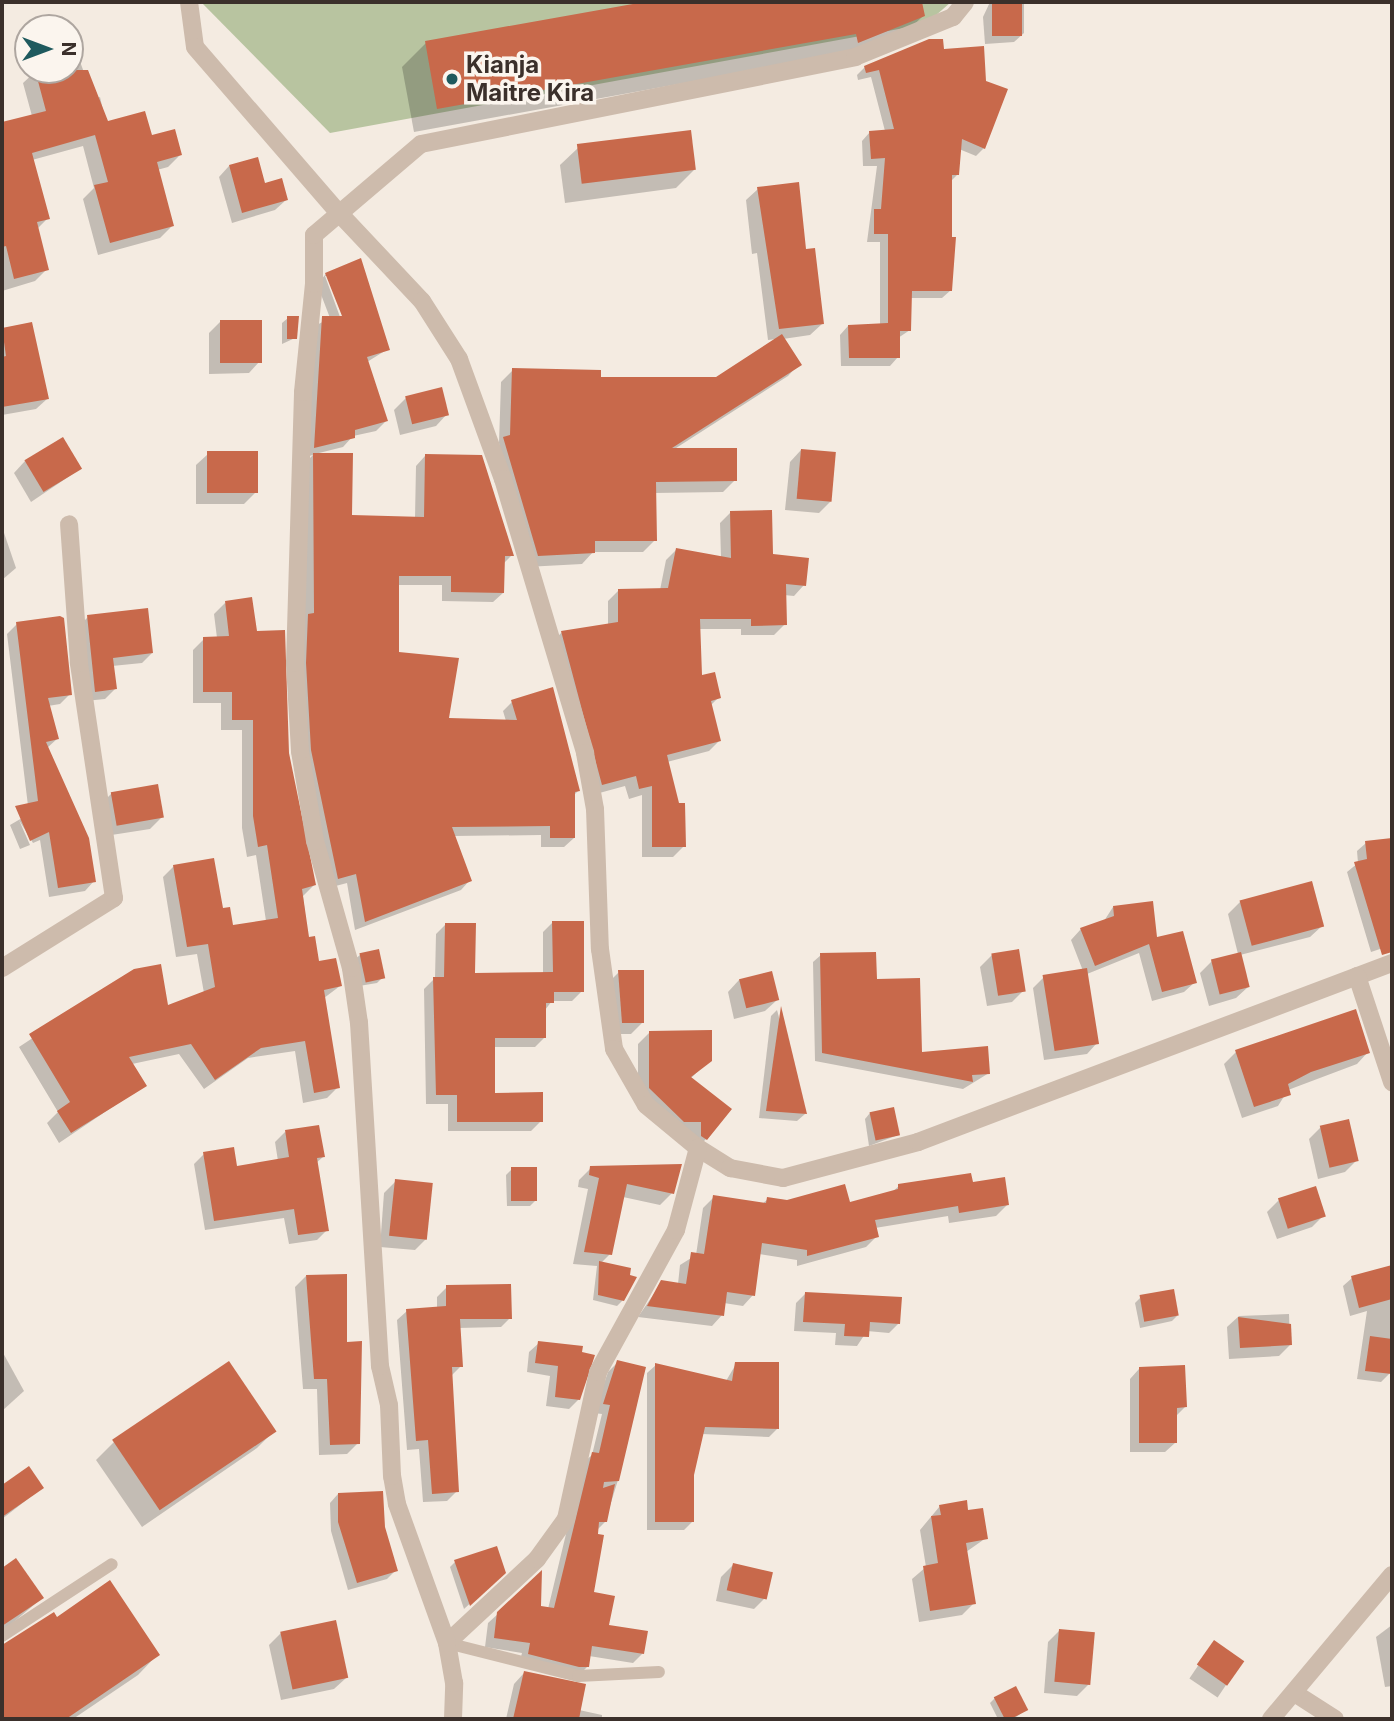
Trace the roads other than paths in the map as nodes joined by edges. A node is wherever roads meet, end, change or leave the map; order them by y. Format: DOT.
graph roads {
  1 [pos="189,2"];
  2 [pos="965,2"];
  3 [pos="339,213"];
  4 [pos="69,523"];
  5 [pos="1392,962"];
  6 [pos="2,968"];
  7 [pos="1357,976"];
  8 [pos="1392,1082"];
  9 [pos="698,1148"];
  10 [pos="112,1563"];
  11 [pos="1392,1576"];
  12 [pos="2,1636"];
  13 [pos="447,1643"];
  14 [pos="659,1672"];
  15 [pos="1296,1694"];
  16 [pos="453,1719"];
  17 [pos="1271,1719"];
  18 [pos="1335,1719"];
  1 -- 3 [label="street"];
  2 -- 3 [label="street"];
  3 -- 9 [label="street"];
  3 -- 13 [label="street"];
  4 -- 6 [label="street"];
  5 -- 7 [label="street"];
  7 -- 8 [label="street"];
  7 -- 9 [label="street"];
  9 -- 13 [label="street"];
  10 -- 12 [label="lane"];
  11 -- 15 [label="street"];
  13 -- 14 [label="lane"];
  13 -- 16 [label="street"];
  15 -- 17 [label="street"];
  15 -- 18 [label="street"];
}
